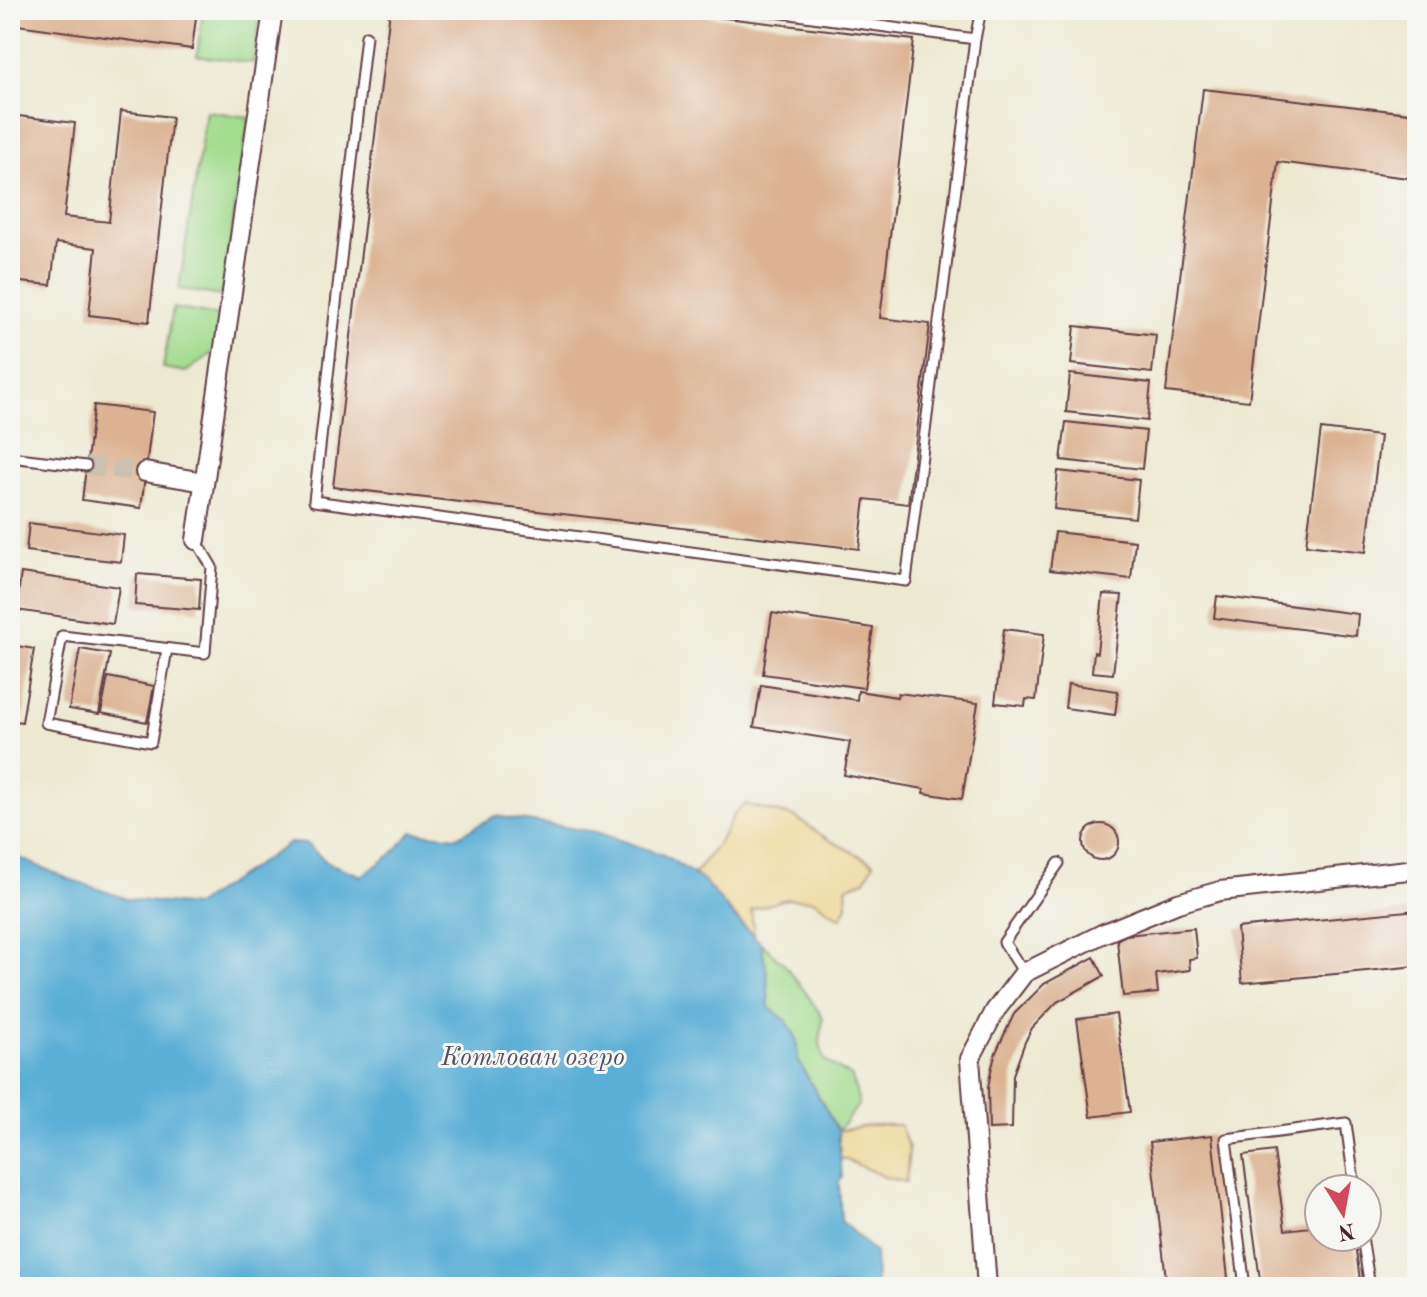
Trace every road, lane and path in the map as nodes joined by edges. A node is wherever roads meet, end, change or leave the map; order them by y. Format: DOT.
graph roads {
  1 [pos="273,10"];
  2 [pos="761,10"];
  3 [pos="981,10"];
  4 [pos="366,36"];
  5 [pos="975,39"];
  6 [pos="10,457"];
  7 [pos="86,466"];
  8 [pos="145,472"];
  9 [pos="204,482"];
  10 [pos="196,540"];
  11 [pos="167,649"];
  12 [pos="1417,681"];
  13 [pos="1415,703"];
  14 [pos="1059,863"];
  15 [pos="1417,869"];
  16 [pos="1024,973"];
  17 [pos="1353,1173"];
  18 [pos="1365,1253"];
  19 [pos="987,1287"];
  20 [pos="1245,1287"];
  21 [pos="1370,1287"];
  1 -- 9 [label="street"];
  2 -- 5 [label="lane"];
  3 -- 5 [label="lane"];
  4 -- 5 [label="lane"];
  6 -- 7 [label="lane"];
  8 -- 9 [label="street"];
  9 -- 10 [label="street"];
  10 -- 11 [label="lane"];
  11 -- 11 [label="lane"];
  12 -- 13 [label="lane"];
  14 -- 16 [label="lane"];
  15 -- 16 [label="street"];
  16 -- 19 [label="street"];
  17 -- 20 [label="lane"];
  18 -- 21 [label="lane"];
}
